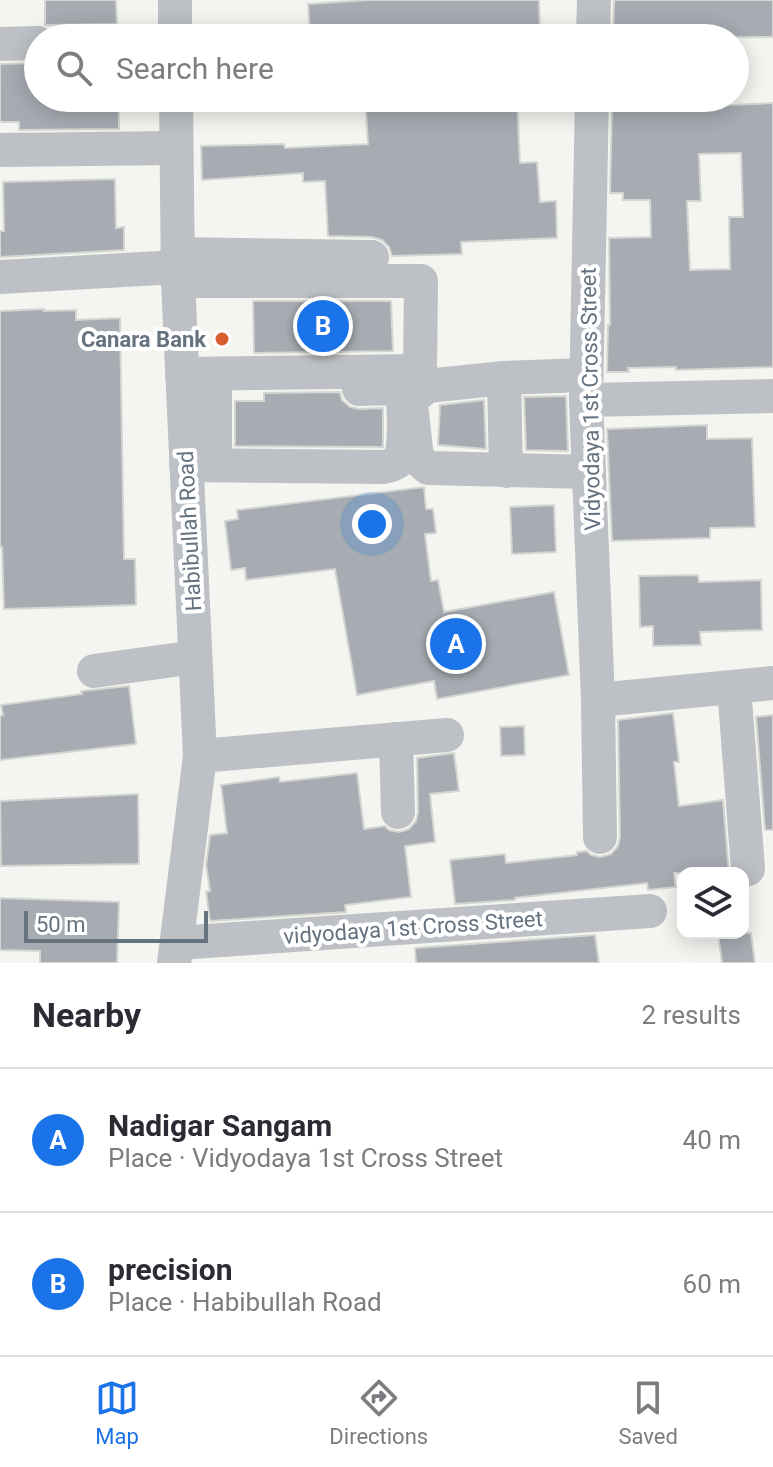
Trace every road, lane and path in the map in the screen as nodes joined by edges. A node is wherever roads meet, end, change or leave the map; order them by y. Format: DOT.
graph roads {
  1 [pos="175,0"];
  2 [pos="594,0"];
  3 [pos="175,24"];
  4 [pos="593,24"];
  5 [pos="24,43"];
  6 [pos="0,44"];
  7 [pos="176,112"];
  8 [pos="592,112"];
  9 [pos="176,148"];
  10 [pos="0,150"];
  11 [pos="372,257"];
  12 [pos="177,267"];
  13 [pos="0,277"];
  14 [pos="504,378"];
  15 [pos="193,386"];
  16 [pos="586,387"];
  17 [pos="773,396"];
  18 [pos="201,465"];
  19 [pos="506,471"];
  20 [pos="589,472"];
  21 [pos="195,657"];
  22 [pos="94,671"];
  23 [pos="773,683"];
  24 [pos="734,687"];
  25 [pos="598,700"];
  26 [pos="447,735"];
  27 [pos="396,739"];
  28 [pos="200,756"];
  29 [pos="398,812"];
  30 [pos="600,837"];
  31 [pos="748,867"];
  32 [pos="650,911"];
  33 [pos="176,953"];
  1 -- 3 [label="street"];
  2 -- 4 [label="street"];
  5 -- 6 [label="street"];
  7 -- 9 [label="street, Habibullah Road"];
  8 -- 16 [label="street, Vidyodaya 1st Cross Street"];
  9 -- 10 [label="street"];
  9 -- 12 [label="street, Habibullah Road"];
  11 -- 12 [label="street"];
  12 -- 13 [label="street"];
  12 -- 15 [label="street, Habibullah Road"];
  12 -- 15 [label="street"];
  14 -- 16 [label="street"];
  14 -- 19 [label="street"];
  14 -- 19 [label="street"];
  15 -- 18 [label="street, Habibullah Road"];
  15 -- 18 [label="street"];
  16 -- 17 [label="street"];
  16 -- 20 [label="street, Vidyodaya 1st Cross Street"];
  18 -- 21 [label="street, Habibullah Road"];
  19 -- 20 [label="street"];
  20 -- 25 [label="street, Vidyodaya 1st Cross Street"];
  21 -- 22 [label="street"];
  21 -- 28 [label="street, Habibullah Road"];
  23 -- 24 [label="street"];
  24 -- 25 [label="street"];
  24 -- 31 [label="street"];
  25 -- 30 [label="street, Vidyodaya 1st Cross Street"];
  26 -- 27 [label="street"];
  27 -- 28 [label="street"];
  27 -- 29 [label="street"];
  28 -- 33 [label="street, Habibullah Road"];
  32 -- 33 [label="street, vidyodaya 1st Cross Street"];
}
